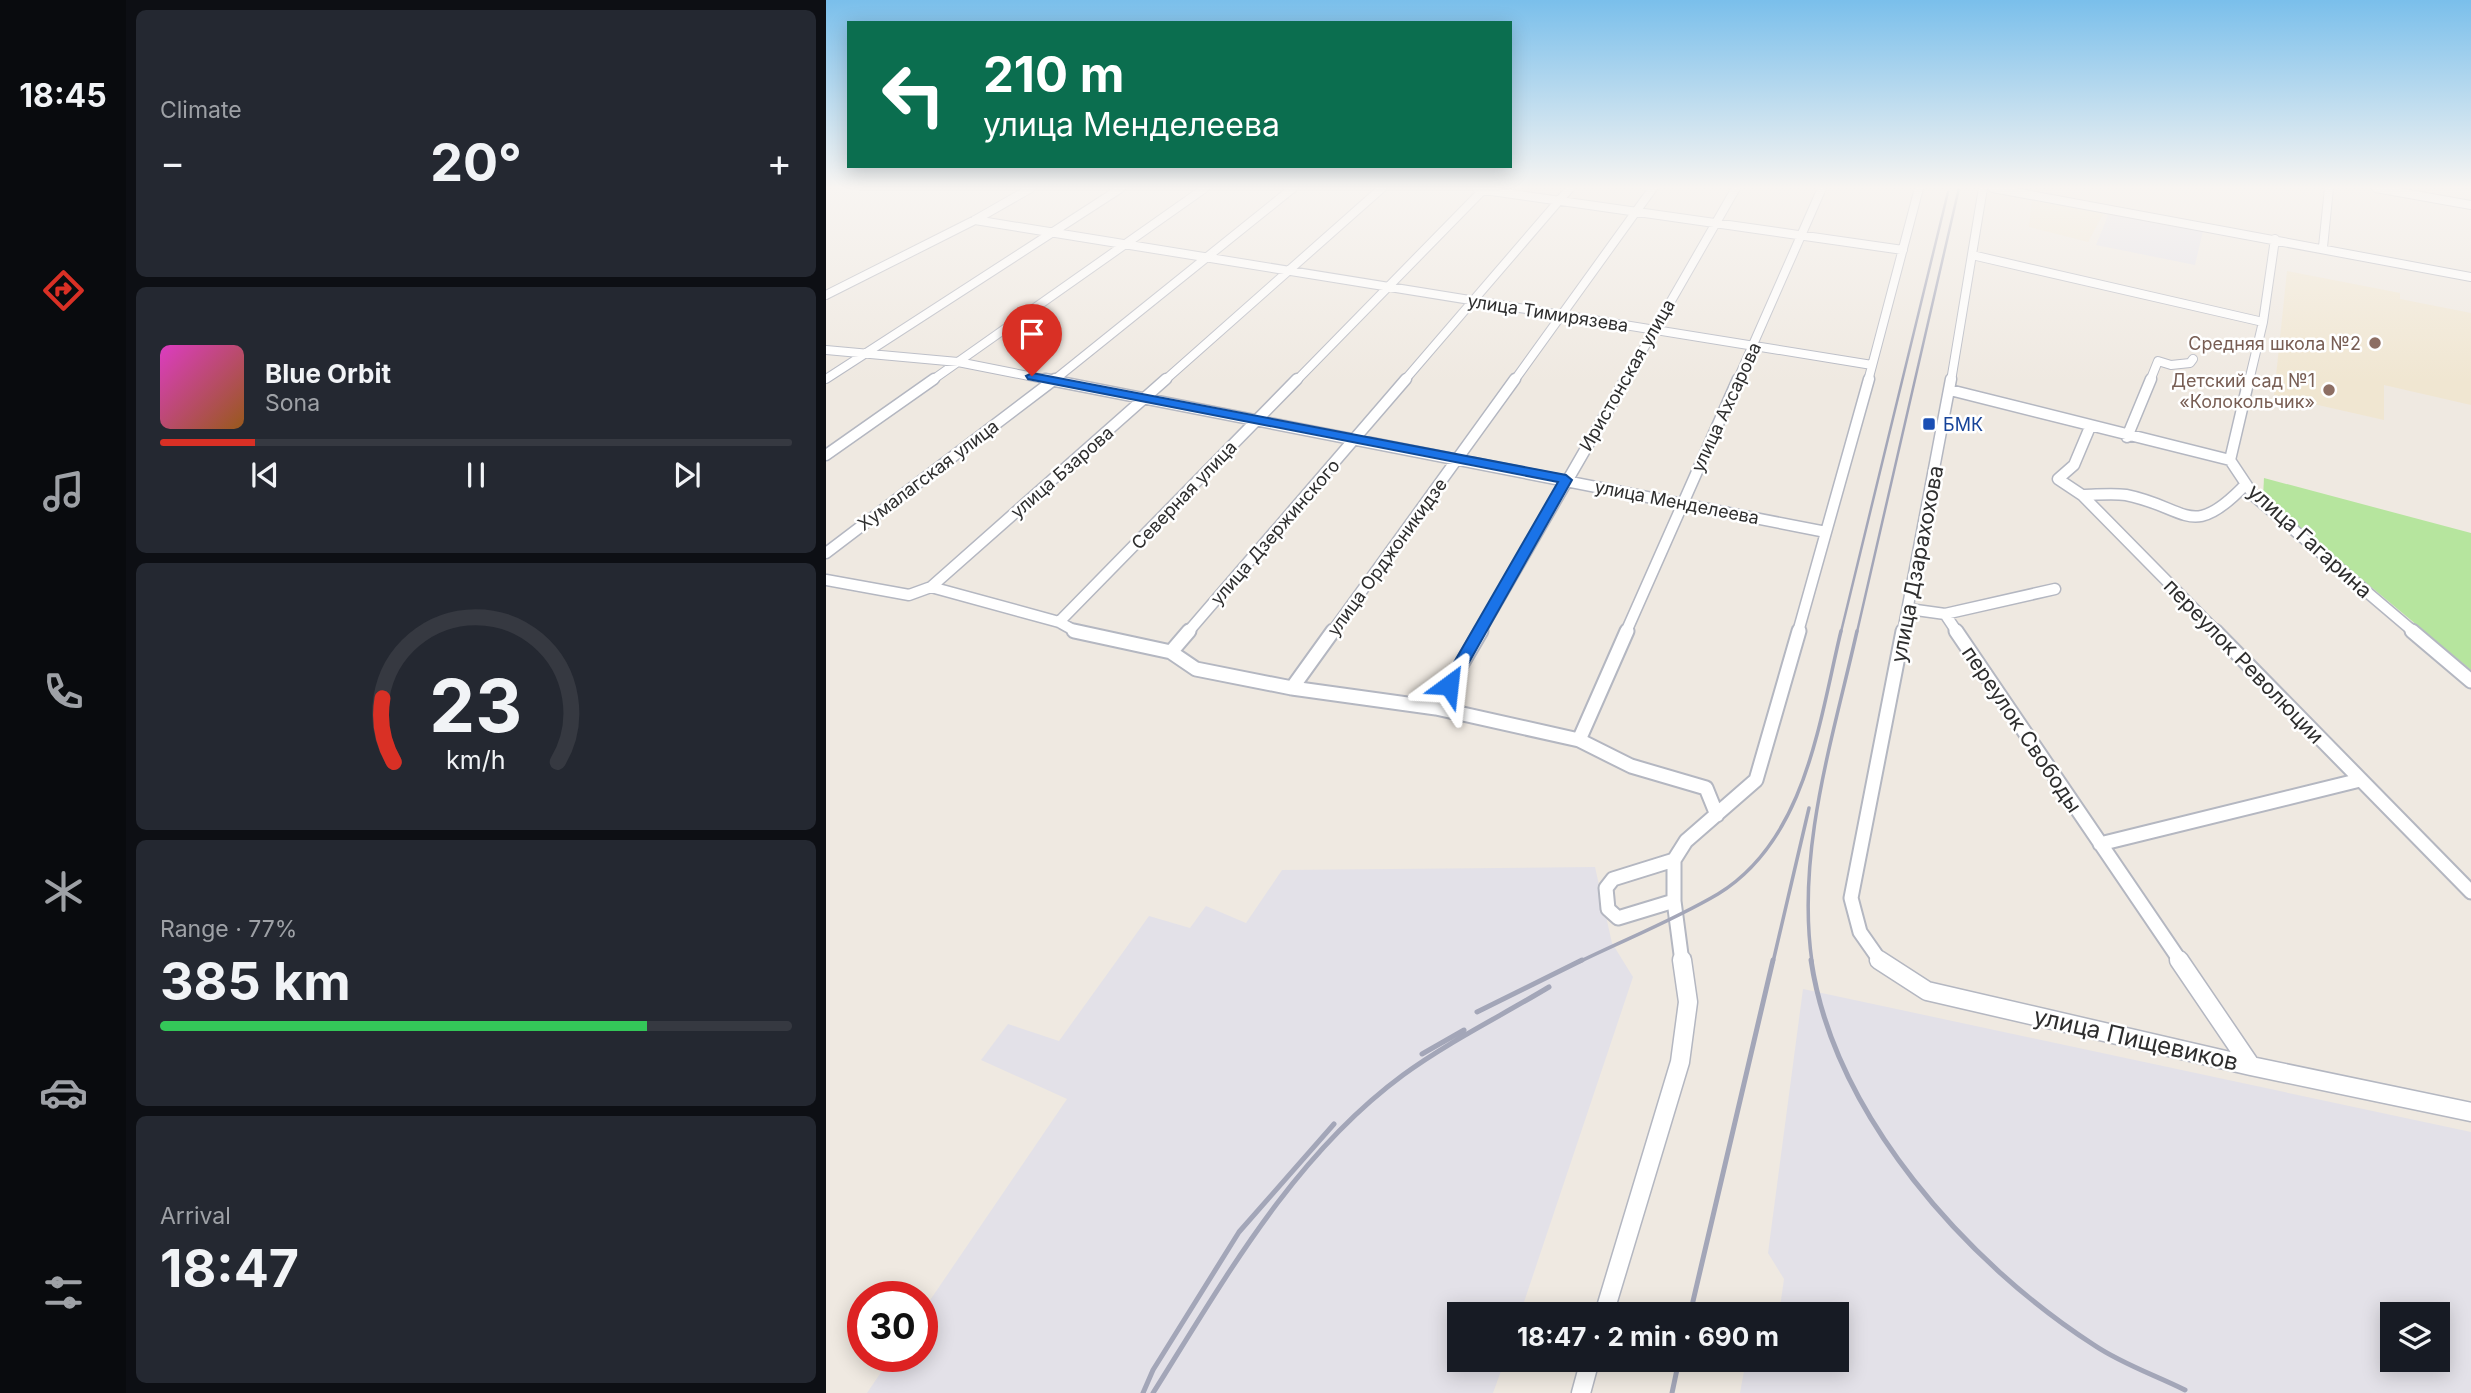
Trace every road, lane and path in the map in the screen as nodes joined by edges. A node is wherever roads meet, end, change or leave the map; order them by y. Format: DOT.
graph roads {
  1 [pos="909,253"];
  2 [pos="1020,253"];
  3 [pos="1111,253"];
  4 [pos="1176,253"];
  5 [pos="1211,253"];
  6 [pos="1308,253"];
  7 [pos="1417,253"];
  8 [pos="1515,253"];
  9 [pos="1606,253"];
  10 [pos="1698,253"];
  11 [pos="1794,253"];
  12 [pos="1902,253"];
  13 [pos="2273,253"];
  14 [pos="2353,253"];
  15 [pos="1972,255"];
  16 [pos="1205,258"];
  17 [pos="1287,271"];
  18 [pos="2471,277"];
  19 [pos="1385,286"];
  20 [pos="826,295"];
  21 [pos="1474,301"];
  22 [pos="1562,315"];
  23 [pos="2263,322"];
  24 [pos="1654,330"];
  25 [pos="1755,346"];
  26 [pos="826,350"];
  27 [pos="866,353"];
  28 [pos="2193,359"];
  29 [pos="958,362"];
  30 [pos="1872,365"];
  31 [pos="826,379"];
  32 [pos="1053,380"];
  33 [pos="1950,390"];
  34 [pos="1147,398"];
  35 [pos="1257,420"];
  36 [pos="2090,427"];
  37 [pos="2127,436"];
  38 [pos="1354,439"];
  39 [pos="826,455"];
  40 [pos="1458,458"];
  41 [pos="2230,460"];
  42 [pos="1566,480"];
  43 [pos="2246,484"];
  44 [pos="2082,495"];
  45 [pos="1682,502"];
  46 [pos="1826,532"];
  47 [pos="826,553"];
  48 [pos="826,580"];
  49 [pos="931,587"];
  50 [pos="2055,589"];
  51 [pos="1909,609"];
  52 [pos="1945,614"];
  53 [pos="1059,622"];
  54 [pos="1171,652"];
  55 [pos="2471,681"];
  56 [pos="1292,688"];
  57 [pos="1436,708"];
  58 [pos="1579,740"];
  59 [pos="2360,780"];
  60 [pos="1717,815"];
  61 [pos="2100,844"];
  62 [pos="1674,860"];
  63 [pos="2471,892"];
  64 [pos="1851,898"];
  65 [pos="1674,901"];
  66 [pos="2251,1066"];
  67 [pos="2471,1112"];
  68 [pos="1608,1302"];
  69 [pos="1587,1372"];
  70 [pos="1581,1393"];
  1 -- 20 [label="street"];
  2 -- 27 [label="street"];
  3 -- 29 [label="street"];
  4 -- 16 [label="street, улица Тимирязева"];
  5 -- 16 [label="street, Хумалагская улица"];
  6 -- 17 [label="street, улица Бзарова"];
  7 -- 19 [label="street, Северная улица"];
  8 -- 21 [label="street, улица Дзержинского"];
  9 -- 22 [label="street, улица Орджоникидзе"];
  10 -- 24 [label="street, Иристонская улица"];
  11 -- 25 [label="street, улица Ахсарова"];
  12 -- 30 [label="street"];
  13 -- 23 [label="street"];
  14 -- 18 [label="street"];
  15 -- 23 [label="street"];
  15 -- 33 [label="street, улица Дзарахохова"];
  16 -- 17 [label="street, улица Тимирязева"];
  16 -- 32 [label="street, Хумалагская улица"];
  17 -- 19 [label="street, улица Тимирязева"];
  17 -- 34 [label="street, улица Бзарова"];
  19 -- 21 [label="street, улица Тимирязева"];
  19 -- 35 [label="street, Северная улица"];
  21 -- 22 [label="street, улица Тимирязева"];
  21 -- 38 [label="street, улица Дзержинского"];
  22 -- 24 [label="street, улица Тимирязева"];
  22 -- 40 [label="street, улица Орджоникидзе"];
  23 -- 41 [label="street"];
  24 -- 25 [label="street, улица Тимирязева"];
  24 -- 42 [label="street, Иристонская улица"];
  25 -- 30 [label="street, улица Тимирязева"];
  25 -- 45 [label="street, улица Ахсарова"];
  26 -- 27 [label="street, улица Менделеева"];
  27 -- 29 [label="street, улица Менделеева"];
  27 -- 31 [label="street"];
  28 -- 37 [label="street"];
  29 -- 32 [label="street, улица Менделеева"];
  29 -- 39 [label="street"];
  30 -- 46 [label="street"];
  32 -- 34 [label="street, улица Менделеева"];
  32 -- 47 [label="street, Хумалагская улица"];
  33 -- 36 [label="street"];
  33 -- 51 [label="street, улица Дзарахохова"];
  34 -- 35 [label="street, улица Менделеева"];
  34 -- 49 [label="street, улица Бзарова"];
  35 -- 38 [label="street, улица Менделеева"];
  35 -- 53 [label="street, Северная улица"];
  36 -- 37 [label="street"];
  36 -- 44 [label="street, переулок Революции"];
  37 -- 41 [label="street"];
  38 -- 40 [label="street, улица Менделеева"];
  38 -- 54 [label="street, улица Дзержинского"];
  40 -- 42 [label="street, улица Менделеева"];
  40 -- 56 [label="street, улица Орджоникидзе"];
  41 -- 43 [label="street, улица Гагарина"];
  42 -- 45 [label="street, улица Менделеева"];
  42 -- 57 [label="street, Иристонская улица"];
  43 -- 44 [label="street"];
  43 -- 55 [label="street, улица Гагарина"];
  44 -- 59 [label="street, переулок Революции"];
  45 -- 46 [label="street, улица Менделеева"];
  45 -- 58 [label="street, улица Ахсарова"];
  46 -- 60 [label="street"];
  48 -- 49 [label="street"];
  49 -- 53 [label="street"];
  50 -- 52 [label="street"];
  51 -- 52 [label="street"];
  51 -- 64 [label="street, улица Дзарахохова"];
  52 -- 61 [label="street, переулок Свободы"];
  53 -- 54 [label="street"];
  54 -- 56 [label="street"];
  56 -- 57 [label="street"];
  57 -- 58 [label="street"];
  58 -- 60 [label="street"];
  59 -- 61 [label="street"];
  59 -- 63 [label="street, переулок Революции"];
  60 -- 62 [label="street"];
  61 -- 66 [label="street, переулок Свободы"];
  62 -- 65 [label="street"];
  62 -- 65 [label="street"];
  64 -- 66 [label="street, улица Пищевиков"];
  65 -- 68 [label="street"];
  66 -- 67 [label="street, улица Пищевиков"];
  69 -- 70 [label="street"];
}
